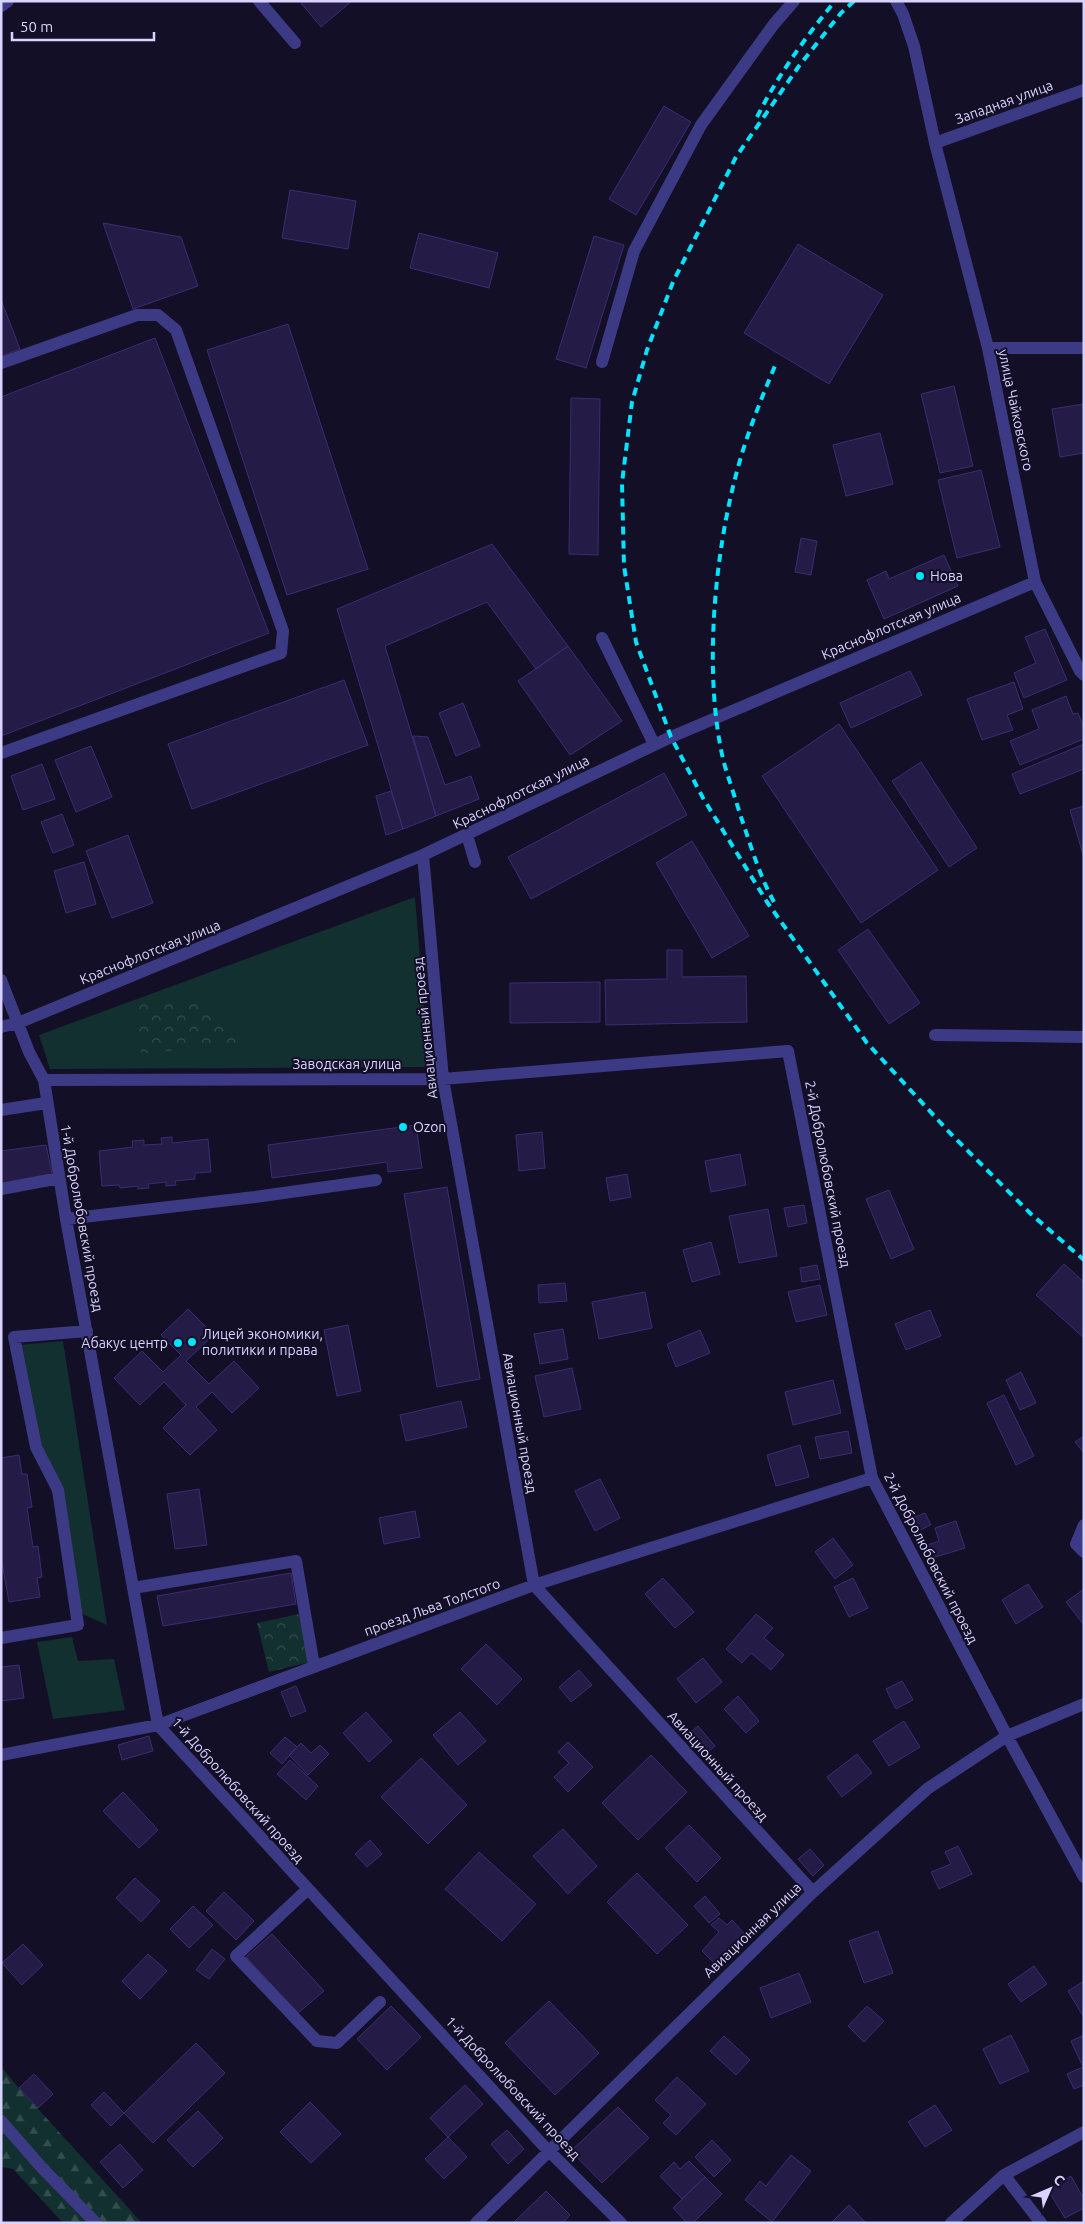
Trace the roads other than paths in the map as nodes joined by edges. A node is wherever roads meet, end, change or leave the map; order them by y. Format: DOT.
graph roads {
  1 [pos="8,1"];
  2 [pos="259,1"];
  3 [pos="794,1"];
  4 [pos="896,1"];
  5 [pos="1,6"];
  6 [pos="295,43"];
  7 [pos="1084,90"];
  8 [pos="935,143"];
  9 [pos="988,348"];
  10 [pos="1084,348"];
  11 [pos="602,362"];
  12 [pos="1,363"];
  13 [pos="1035,582"];
  14 [pos="602,638"];
  15 [pos="1084,675"];
  16 [pos="654,744"];
  17 [pos="1,753"];
  18 [pos="467,834"];
  19 [pos="423,855"];
  20 [pos="475,862"];
  21 [pos="1,980"];
  22 [pos="18,1023"];
  23 [pos="1,1027"];
  24 [pos="935,1035"];
  25 [pos="1084,1037"];
  26 [pos="788,1051"];
  27 [pos="443,1079"];
  28 [pos="44,1080"];
  29 [pos="46,1103"];
  30 [pos="1,1110"];
  31 [pos="60,1178"];
  32 [pos="376,1180"];
  33 [pos="1,1189"];
  34 [pos="66,1219"];
  35 [pos="87,1331"];
  36 [pos="872,1478"];
  37 [pos="1084,1525"];
  38 [pos="1084,1552"];
  39 [pos="534,1585"];
  40 [pos="133,1588"];
  41 [pos="1,1638"];
  42 [pos="314,1666"];
  43 [pos="1084,1704"];
  44 [pos="158,1724"];
  45 [pos="1007,1736"];
  46 [pos="1,1755"];
  47 [pos="1084,1878"];
  48 [pos="308,1889"];
  49 [pos="813,1892"];
  50 [pos="380,2002"];
  51 [pos="1,2121"];
  52 [pos="1084,2132"];
  53 [pos="548,2150"];
  54 [pos="1004,2175"];
  55 [pos="96,2223"];
  56 [pos="476,2223"];
  57 [pos="621,2223"];
  58 [pos="951,2223"];
  59 [pos="1041,2223"];
  1 -- 5 [label="street"];
  2 -- 6 [label="street"];
  3 -- 11 [label="street"];
  4 -- 8 [label="street, улица Чайковского"];
  7 -- 8 [label="street, Западная улица"];
  8 -- 9 [label="street, улица Чайковского"];
  9 -- 10 [label="street"];
  9 -- 13 [label="street, улица Чайковского"];
  12 -- 17 [label="street"];
  13 -- 15 [label="street, улица Чайковского"];
  13 -- 16 [label="street, Краснофлотская улица"];
  14 -- 16 [label="street"];
  16 -- 18 [label="street, Краснофлотская улица"];
  18 -- 19 [label="street, Краснофлотская улица"];
  18 -- 20 [label="street"];
  19 -- 22 [label="street, Краснофлотская улица"];
  19 -- 27 [label="street, Авиационный проезд"];
  21 -- 22 [label="street"];
  22 -- 23 [label="street"];
  22 -- 28 [label="street"];
  24 -- 25 [label="street"];
  26 -- 27 [label="street, Заводская улица"];
  26 -- 36 [label="street, 2-й Добролюбовский проезд"];
  27 -- 28 [label="street, Заводская улица"];
  27 -- 39 [label="street, Авиационный проезд"];
  28 -- 29 [label="street, 1-й Добролюбовский проезд"];
  29 -- 30 [label="street"];
  29 -- 31 [label="street, 1-й Добролюбовский проезд"];
  31 -- 33 [label="street"];
  31 -- 34 [label="street, 1-й Добролюбовский проезд"];
  32 -- 34 [label="street"];
  34 -- 35 [label="street, 1-й Добролюбовский проезд"];
  35 -- 40 [label="street, 1-й Добролюбовский проезд"];
  35 -- 41 [label="street"];
  36 -- 39 [label="street, проезд Льва Толстого"];
  36 -- 45 [label="street, 2-й Добролюбовский проезд"];
  37 -- 38 [label="street"];
  39 -- 42 [label="street, проезд Льва Толстого"];
  39 -- 49 [label="street, Авиационный проезд"];
  40 -- 42 [label="street"];
  40 -- 44 [label="street, 1-й Добролюбовский проезд"];
  42 -- 44 [label="street, проезд Льва Толстого"];
  43 -- 45 [label="street, Авиационная улица"];
  44 -- 46 [label="street, проезд Льва Толстого"];
  44 -- 48 [label="street, 1-й Добролюбовский проезд"];
  45 -- 47 [label="street, 2-й Добролюбовский проезд"];
  45 -- 49 [label="street, Авиационная улица"];
  48 -- 50 [label="street"];
  48 -- 53 [label="street, 1-й Добролюбовский проезд"];
  49 -- 53 [label="street, Авиационная улица"];
  51 -- 55 [label="street"];
  52 -- 54 [label="street"];
  53 -- 56 [label="street, Авиационная улица"];
  53 -- 57 [label="street, 1-й Добролюбовский проезд"];
  54 -- 58 [label="street"];
  54 -- 59 [label="street"];
}
